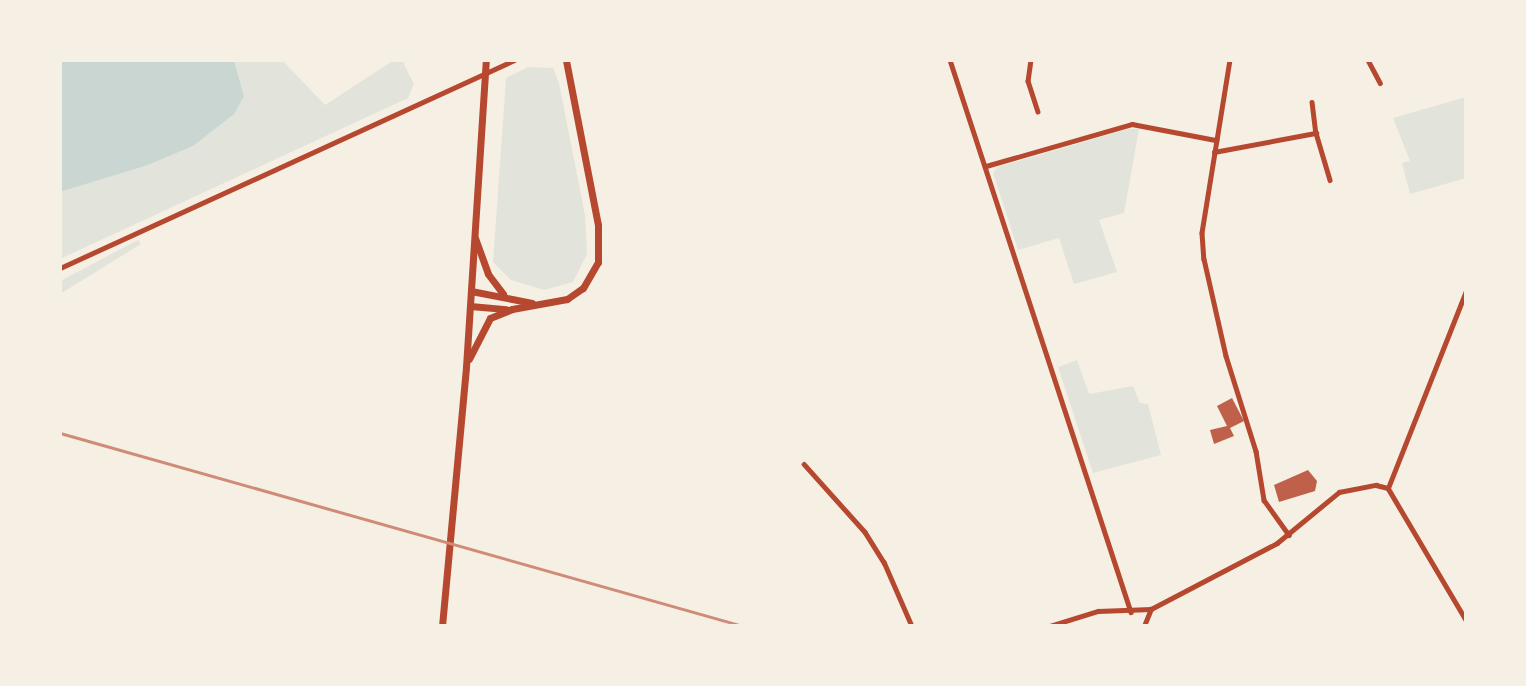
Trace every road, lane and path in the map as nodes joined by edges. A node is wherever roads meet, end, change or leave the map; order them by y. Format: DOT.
graph roads {
  1 [pos="514,60"];
  2 [pos="566,60"];
  3 [pos="950,60"];
  4 [pos="1031,60"];
  5 [pos="1230,60"];
  6 [pos="1368,60"];
  7 [pos="486,62"];
  8 [pos="1380,83"];
  9 [pos="1312,102"];
  10 [pos="1038,111"];
  11 [pos="1316,133"];
  12 [pos="1216,140"];
  13 [pos="1214,152"];
  14 [pos="986,166"];
  15 [pos="1330,180"];
  16 [pos="474,236"];
  17 [pos="60,268"];
  18 [pos="471,291"];
  19 [pos="1466,291"];
  20 [pos="504,294"];
  21 [pos="537,304"];
  22 [pos="470,306"];
  23 [pos="512,309"];
  24 [pos="466,367"];
  25 [pos="804,465"];
  26 [pos="1388,488"];
  27 [pos="1289,535"];
  28 [pos="1151,609"];
  29 [pos="1131,612"];
  30 [pos="1466,620"];
  31 [pos="442,626"];
  32 [pos="912,626"];
  33 [pos="1050,626"];
  34 [pos="1144,626"];
  1 -- 17 [label="street"];
  2 -- 21 [label="main road"];
  3 -- 14 [label="street"];
  4 -- 10 [label="street"];
  5 -- 12 [label="street"];
  6 -- 8 [label="street"];
  7 -- 16 [label="main road"];
  9 -- 11 [label="street"];
  11 -- 13 [label="street"];
  11 -- 15 [label="street"];
  12 -- 13 [label="street"];
  12 -- 14 [label="street"];
  13 -- 27 [label="street"];
  14 -- 29 [label="street"];
  16 -- 18 [label="main road"];
  16 -- 20 [label="main road"];
  18 -- 20 [label="main road"];
  18 -- 22 [label="main road"];
  19 -- 26 [label="street"];
  20 -- 21 [label="main road"];
  21 -- 23 [label="main road"];
  22 -- 23 [label="main road"];
  22 -- 24 [label="main road"];
  23 -- 24 [label="main road"];
  24 -- 31 [label="main road"];
  25 -- 32 [label="street"];
  26 -- 27 [label="street"];
  26 -- 30 [label="street"];
  27 -- 28 [label="street"];
  28 -- 29 [label="street"];
  28 -- 34 [label="street"];
  29 -- 33 [label="street"];
}
